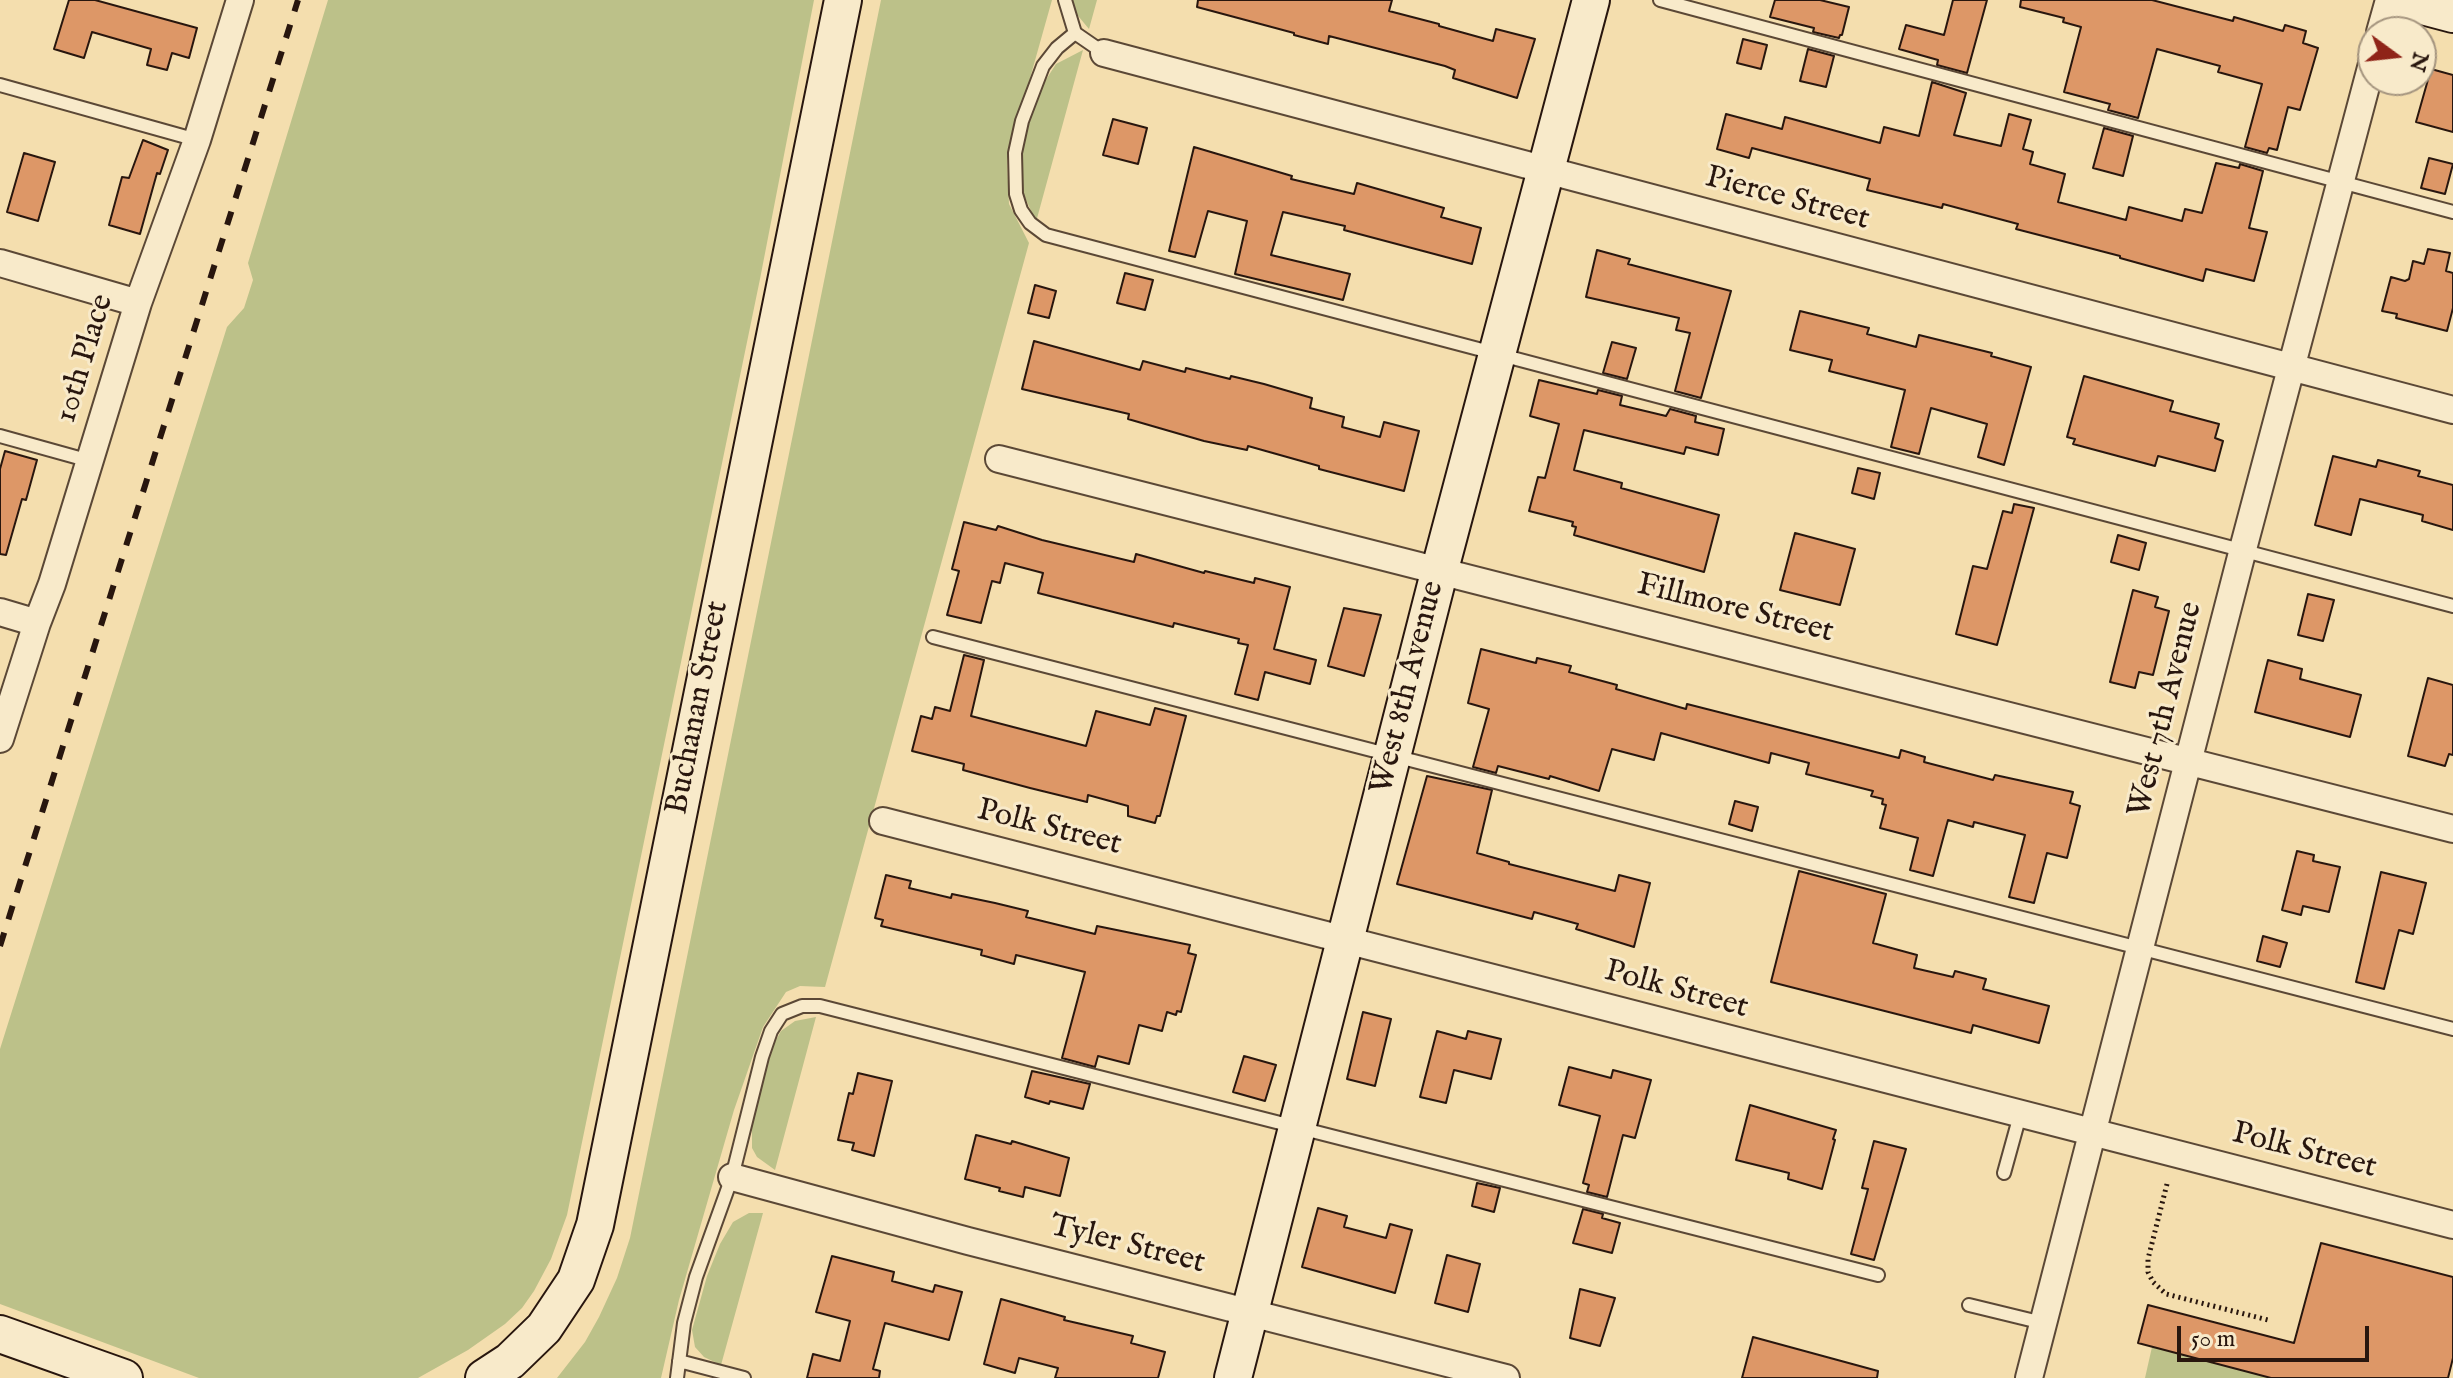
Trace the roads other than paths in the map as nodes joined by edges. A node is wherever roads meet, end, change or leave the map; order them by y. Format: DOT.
graph roads {
  1 [pos="240,0"];
  2 [pos="843,0"];
  3 [pos="1065,0"];
  4 [pos="1591,0"];
  5 [pos="1660,0"];
  6 [pos="2400,0"];
  7 [pos="2453,14"];
  8 [pos="1075,33"];
  9 [pos="1104,53"];
  10 [pos="0,85"];
  11 [pos="2363,96"];
  12 [pos="197,140"];
  13 [pos="1545,171"];
  14 [pos="2340,182"];
  15 [pos="2453,212"];
  16 [pos="0,263"];
  17 [pos="138,303"];
  18 [pos="1497,354"];
  19 [pos="2293,368"];
  20 [pos="2453,410"];
  21 [pos="0,436"];
  22 [pos="999,459"];
  23 [pos="90,461"];
  24 [pos="2243,549"];
  25 [pos="1440,569"];
  26 [pos="2453,606"];
  27 [pos="0,612"];
  28 [pos="37,623"];
  29 [pos="933,637"];
  30 [pos="0,739"];
  31 [pos="1392,755"];
  32 [pos="2189,762"];
  33 [pos="883,821"];
  34 [pos="2453,829"];
  35 [pos="1345,940"];
  36 [pos="2141,947"];
  37 [pos="2453,1029"];
  38 [pos="2020,1115"];
  39 [pos="1297,1128"];
  40 [pos="2092,1133"];
  41 [pos="2004,1173"];
  42 [pos="732,1177"];
  43 [pos="2453,1225"];
  44 [pos="1878,1275"];
  45 [pos="1969,1305"];
  46 [pos="1250,1312"];
  47 [pos="2043,1323"];
  48 [pos="0,1334"];
  49 [pos="522,1361"];
  50 [pos="679,1361"];
  51 [pos="124,1378"];
  52 [pos="484,1378"];
  53 [pos="677,1378"];
  54 [pos="744,1378"];
  55 [pos="1233,1378"];
  56 [pos="1506,1378"];
  57 [pos="2029,1378"];
  1 -- 12 [label="street, 10th Place"];
  2 -- 49 [label="street, Buchanan Street"];
  3 -- 8 [label="lane"];
  4 -- 13 [label="street, West 8th Avenue"];
  5 -- 14 [label="lane"];
  6 -- 7 [label="street"];
  8 -- 9 [label="lane"];
  8 -- 18 [label="lane"];
  9 -- 13 [label="street, Pierce Street"];
  10 -- 12 [label="lane"];
  11 -- 14 [label="street, West 7th Avenue"];
  12 -- 17 [label="street, 10th Place"];
  13 -- 18 [label="street, West 8th Avenue"];
  13 -- 19 [label="street, Pierce Street"];
  14 -- 15 [label="lane"];
  14 -- 19 [label="street, West 7th Avenue"];
  16 -- 17 [label="street"];
  17 -- 23 [label="street, 10th Place"];
  18 -- 24 [label="lane"];
  18 -- 25 [label="street, West 8th Avenue"];
  19 -- 20 [label="street, Pierce Street"];
  19 -- 24 [label="street, West 7th Avenue"];
  21 -- 23 [label="lane"];
  22 -- 25 [label="street, Fillmore Street"];
  23 -- 28 [label="street, 10th Place"];
  24 -- 26 [label="lane"];
  24 -- 32 [label="street, West 7th Avenue"];
  25 -- 31 [label="street, West 8th Avenue"];
  25 -- 32 [label="street, Fillmore Street"];
  27 -- 28 [label="street"];
  28 -- 30 [label="street, 10th Place"];
  29 -- 31 [label="lane"];
  31 -- 35 [label="street, West 8th Avenue"];
  31 -- 36 [label="lane"];
  32 -- 34 [label="street, Fillmore Street"];
  32 -- 36 [label="street, West 7th Avenue"];
  33 -- 35 [label="street, Polk Street"];
  35 -- 38 [label="street, Polk Street"];
  35 -- 39 [label="street, West 8th Avenue"];
  36 -- 37 [label="lane"];
  36 -- 40 [label="street, West 7th Avenue"];
  38 -- 40 [label="street, Polk Street"];
  38 -- 41 [label="lane"];
  39 -- 42 [label="lane"];
  39 -- 44 [label="lane"];
  39 -- 46 [label="street, West 8th Avenue"];
  40 -- 43 [label="street, Polk Street"];
  40 -- 47 [label="street, West 7th Avenue"];
  42 -- 46 [label="street, Tyler Street"];
  42 -- 50 [label="lane"];
  45 -- 47 [label="lane"];
  46 -- 55 [label="street, West 8th Avenue"];
  46 -- 56 [label="street, Tyler Street"];
  47 -- 57 [label="street, West 7th Avenue"];
  48 -- 51 [label="street"];
  49 -- 52 [label="street, Buchanan Street"];
  50 -- 53 [label="lane"];
  50 -- 54 [label="lane"];
}
